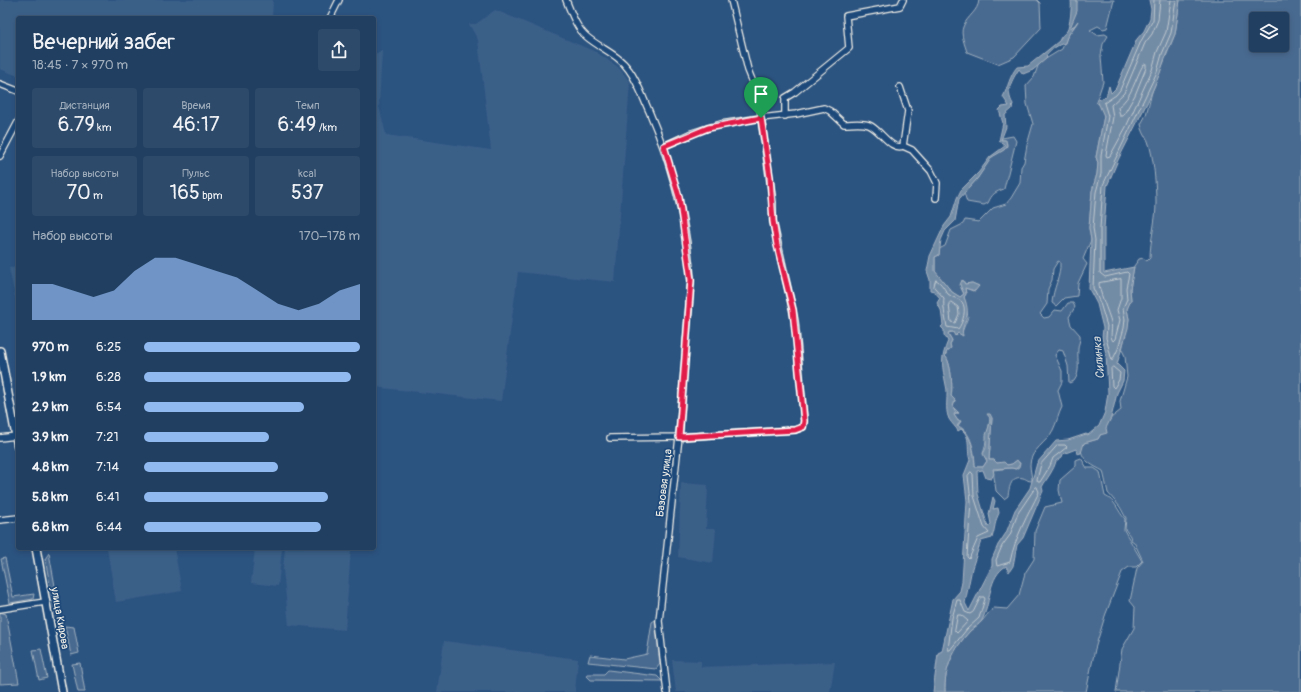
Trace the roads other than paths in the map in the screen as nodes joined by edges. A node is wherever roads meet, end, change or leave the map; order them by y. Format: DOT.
graph roads {
  1 [pos="339,0"];
  2 [pos="566,0"];
  3 [pos="731,0"];
  4 [pos="903,0"];
  5 [pos="331,16"];
  6 [pos="0,84"];
  7 [pos="900,87"];
  8 [pos="16,90"];
  9 [pos="785,116"];
  10 [pos="761,118"];
  11 [pos="16,126"];
  12 [pos="664,146"];
  13 [pos="903,146"];
  14 [pos="0,156"];
  15 [pos="936,198"];
  16 [pos="0,351"];
  17 [pos="16,436"];
  18 [pos="679,437"];
  19 [pos="0,438"];
  20 [pos="610,438"];
  21 [pos="16,518"];
  22 [pos="0,520"];
  23 [pos="36,550"];
  24 [pos="45,602"];
  25 [pos="0,609"];
  26 [pos="62,692"];
  27 [pos="667,692"];
  1 -- 5 [label="street"];
  2 -- 12 [label="street, Базовая улица"];
  3 -- 10 [label="street"];
  4 -- 9 [label="street"];
  6 -- 8 [label="street"];
  7 -- 13 [label="street"];
  9 -- 10 [label="street"];
  9 -- 13 [label="street"];
  10 -- 12 [label="street"];
  10 -- 18 [label="street"];
  11 -- 14 [label="street"];
  12 -- 18 [label="street, Базовая улица"];
  13 -- 15 [label="street"];
  16 -- 17 [label="main road"];
  17 -- 19 [label="street"];
  18 -- 20 [label="street"];
  18 -- 27 [label="street, Базовая улица"];
  21 -- 22 [label="street"];
  23 -- 24 [label="main road, улица Кирова"];
  24 -- 25 [label="street"];
  24 -- 26 [label="main road, улица Кирова"];
}
